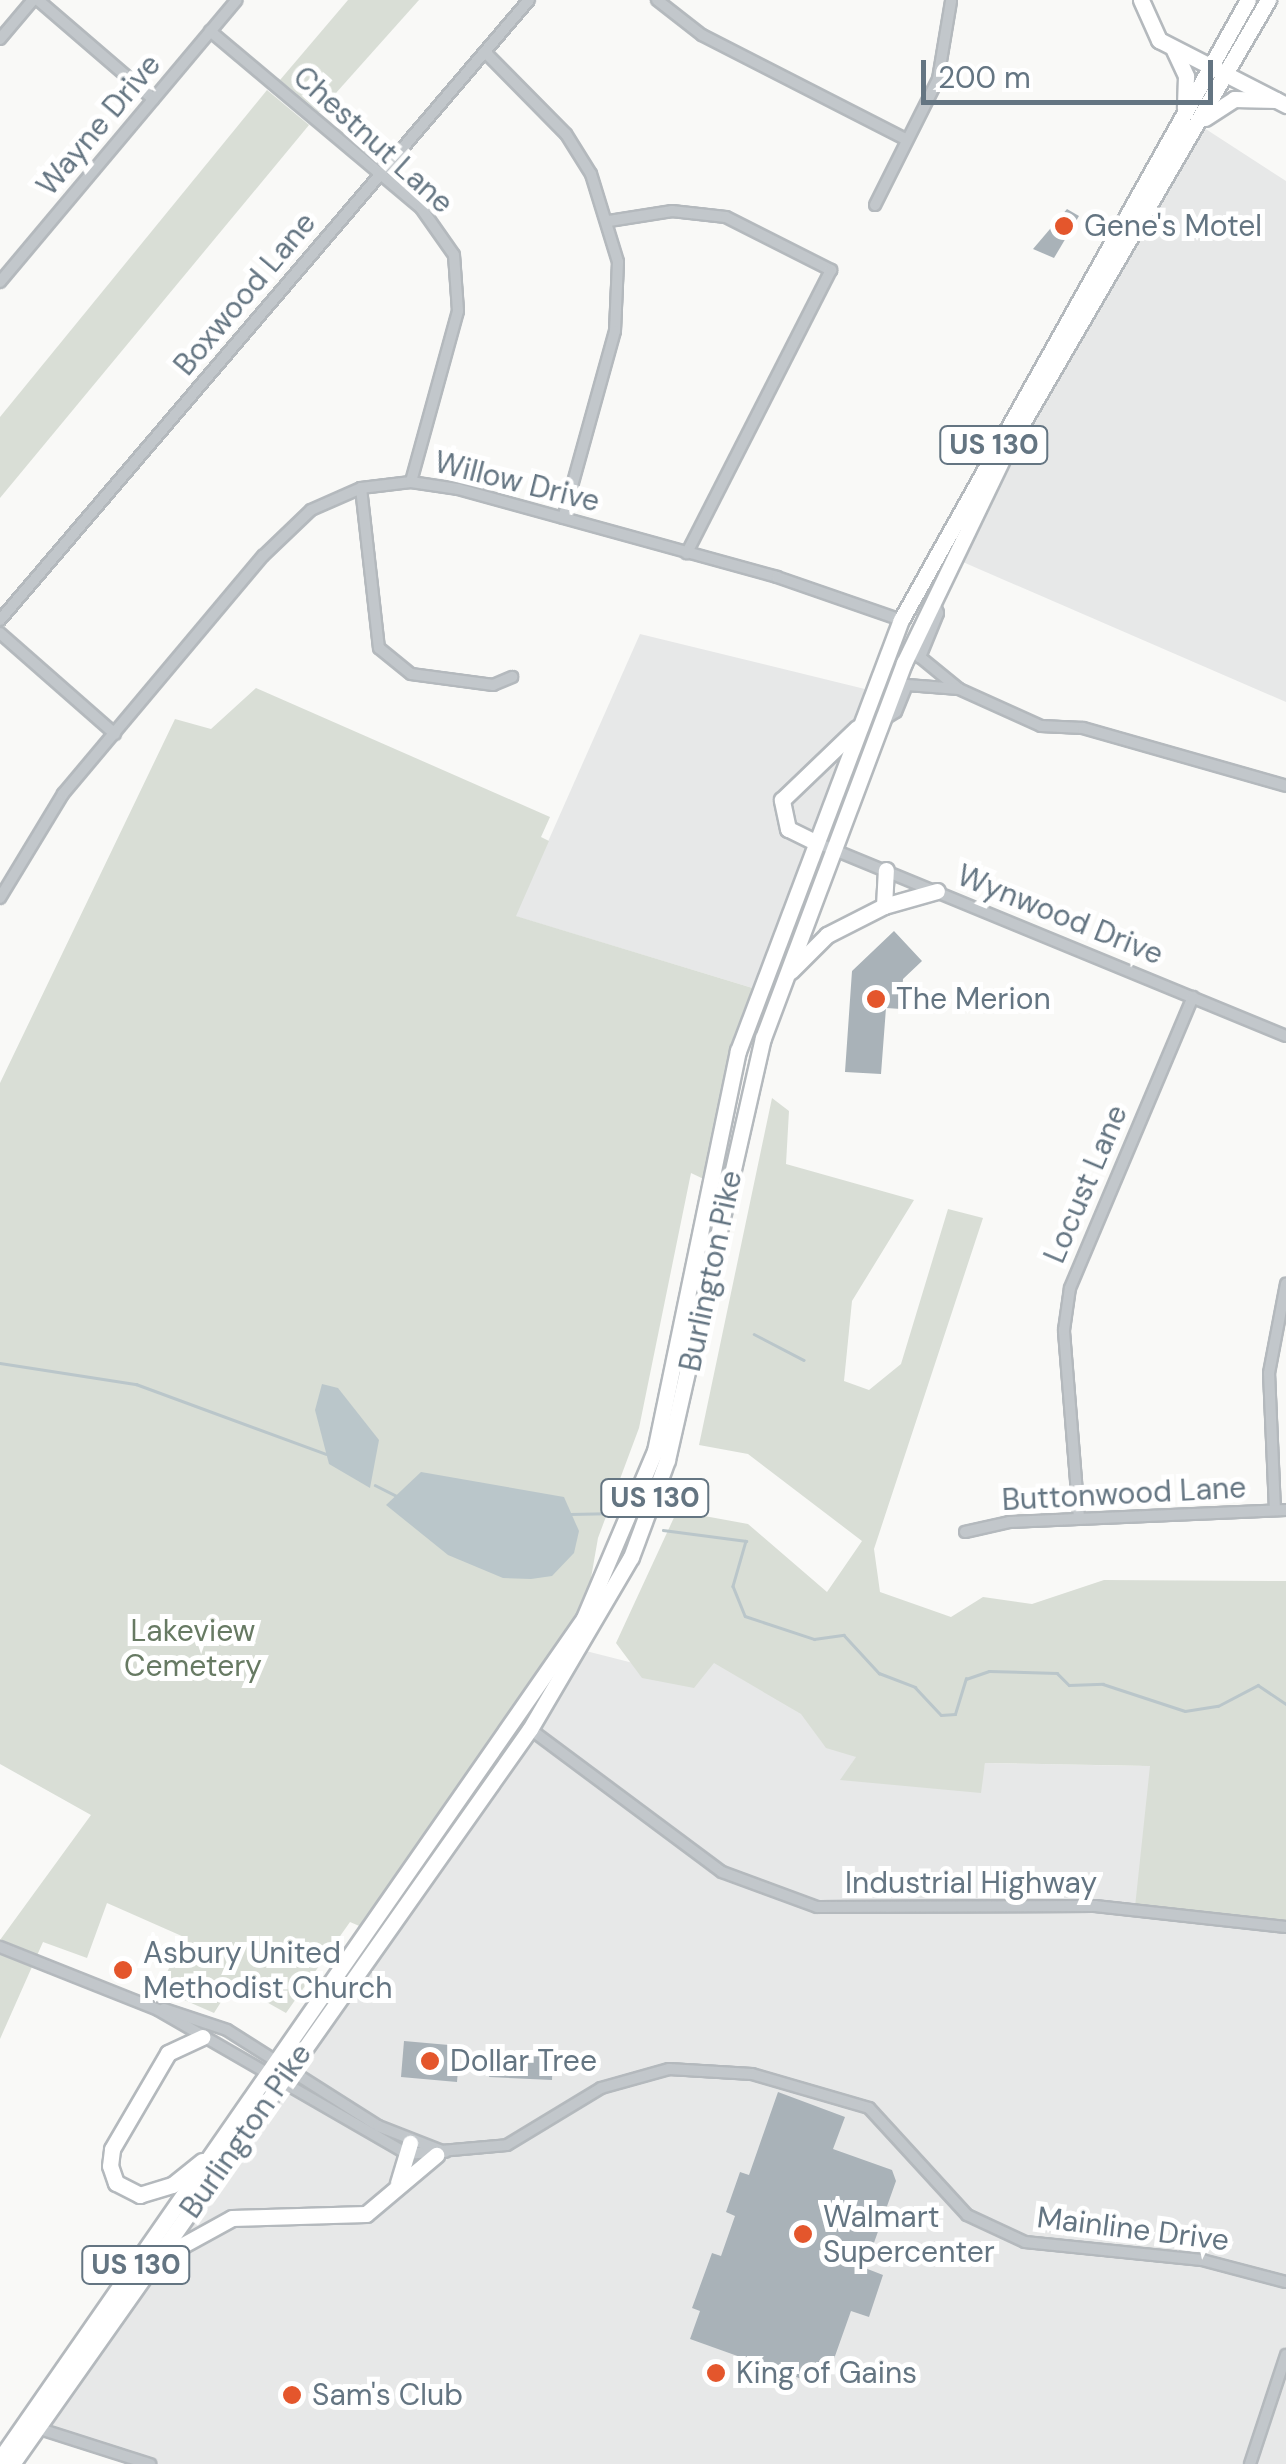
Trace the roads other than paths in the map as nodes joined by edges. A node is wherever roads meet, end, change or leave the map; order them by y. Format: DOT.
graph roads {
  1 [pos="35,0"];
  2 [pos="237,0"];
  3 [pos="529,0"];
  4 [pos="657,0"];
  5 [pos="948,0"];
  6 [pos="958,0"];
  7 [pos="1141,0"];
  8 [pos="1248,0"];
  9 [pos="1268,0"];
  10 [pos="210,32"];
  11 [pos="0,39"];
  12 [pos="1174,50"];
  13 [pos="485,52"];
  14 [pos="1212,66"];
  15 [pos="1228,72"];
  16 [pos="153,100"];
  17 [pos="1281,102"];
  18 [pos="1191,120"];
  19 [pos="907,140"];
  20 [pos="378,175"];
  21 [pos="875,205"];
  22 [pos="609,221"];
  23 [pos="0,282"];
  24 [pos="411,482"];
  25 [pos="361,488"];
  26 [pos="563,518"];
  27 [pos="687,553"];
  28 [pos="931,596"];
  29 [pos="0,620"];
  30 [pos="901,620"];
  31 [pos="0,633"];
  32 [pos="512,677"];
  33 [pos="959,689"];
  34 [pos="881,721"];
  35 [pos="860,725"];
  36 [pos="115,734"];
  37 [pos="1286,786"];
  38 [pos="815,842"];
  39 [pos="833,848"];
  40 [pos="886,870"];
  41 [pos="937,891"];
  42 [pos="0,898"];
  43 [pos="884,906"];
  44 [pos="786,978"];
  45 [pos="1194,998"];
  46 [pos="1286,1036"];
  47 [pos="1286,1284"];
  48 [pos="1281,1510"];
  49 [pos="1079,1518"];
  50 [pos="965,1532"];
  51 [pos="530,1729"];
  52 [pos="1286,1927"];
  53 [pos="0,1947"];
  54 [pos="142,2002"];
  55 [pos="203,2038"];
  56 [pos="282,2068"];
  57 [pos="409,2148"];
  58 [pos="217,2149"];
  59 [pos="443,2154"];
  60 [pos="394,2191"];
  61 [pos="153,2264"];
  62 [pos="1286,2282"];
  63 [pos="1286,2355"];
  64 [pos="37,2428"];
  65 [pos="0,2458"];
  66 [pos="12,2464"];
  67 [pos="150,2464"];
  68 [pos="1250,2464"];
  1 -- 11 [label="street"];
  1 -- 16 [label="street"];
  2 -- 10 [label="street, Wayne Drive"];
  3 -- 13 [label="street, Boxwood Lane"];
  4 -- 19 [label="street"];
  5 -- 6 [label="street"];
  5 -- 19 [label="street"];
  7 -- 12 [label="main road"];
  8 -- 14 [label="main road, Burlington Pike / US 130"];
  9 -- 15 [label="main road, Burlington Pike / US 130"];
  10 -- 16 [label="street, Wayne Drive"];
  10 -- 20 [label="street, Chestnut Lane"];
  12 -- 14 [label="main road"];
  12 -- 18 [label="main road"];
  13 -- 20 [label="street, Boxwood Lane"];
  13 -- 22 [label="street"];
  14 -- 15 [label="main road"];
  14 -- 18 [label="main road, Burlington Pike / US 130"];
  15 -- 17 [label="main road"];
  15 -- 18 [label="main road, Burlington Pike / US 130"];
  16 -- 23 [label="street, Wayne Drive"];
  17 -- 18 [label="main road"];
  18 -- 28 [label="main road, Burlington Pike / US 130"];
  18 -- 30 [label="main road, Burlington Pike / US 130"];
  19 -- 21 [label="street"];
  20 -- 24 [label="street, Chestnut Lane"];
  20 -- 29 [label="street, Boxwood Lane"];
  22 -- 26 [label="street"];
  22 -- 27 [label="street"];
  24 -- 25 [label="street, Willow Drive"];
  24 -- 26 [label="street, Willow Drive"];
  25 -- 32 [label="street"];
  25 -- 36 [label="street, Willow Drive"];
  26 -- 27 [label="street, Willow Drive"];
  27 -- 30 [label="street, Willow Drive"];
  28 -- 33 [label="street"];
  28 -- 34 [label="main road, Burlington Pike / US 130"];
  30 -- 35 [label="main road, Burlington Pike / US 130"];
  31 -- 36 [label="street"];
  33 -- 34 [label="street"];
  33 -- 37 [label="street"];
  34 -- 39 [label="main road, Burlington Pike / US 130"];
  35 -- 38 [label="main road, Burlington Pike / US 130"];
  35 -- 38 [label="main road"];
  36 -- 42 [label="street, Willow Drive"];
  38 -- 39 [label="street, Wynwood Drive"];
  38 -- 56 [label="main road, Burlington Pike / US 130"];
  39 -- 40 [label="street, Wynwood Drive"];
  39 -- 44 [label="main road, Burlington Pike / US 130"];
  40 -- 41 [label="street, Wynwood Drive"];
  40 -- 43 [label="main road"];
  41 -- 43 [label="main road"];
  41 -- 45 [label="street, Wynwood Drive"];
  43 -- 44 [label="main road"];
  44 -- 51 [label="main road, Burlington Pike / US 130"];
  45 -- 46 [label="street, Wynwood Drive"];
  45 -- 49 [label="street, Locust Lane"];
  47 -- 48 [label="street"];
  48 -- 49 [label="street, Buttonwood Lane"];
  49 -- 50 [label="street, Buttonwood Lane"];
  51 -- 52 [label="street, Industrial Highway"];
  51 -- 56 [label="main road, Burlington Pike / US 130"];
  53 -- 54 [label="street"];
  54 -- 55 [label="street"];
  54 -- 56 [label="street"];
  55 -- 56 [label="street"];
  55 -- 58 [label="main road"];
  56 -- 57 [label="street"];
  56 -- 58 [label="main road, Burlington Pike / US 130"];
  56 -- 61 [label="main road, Burlington Pike / US 130"];
  57 -- 59 [label="street, Mainline Drive"];
  57 -- 60 [label="main road"];
  58 -- 65 [label="main road, Burlington Pike / US 130"];
  59 -- 60 [label="main road"];
  59 -- 62 [label="street, Mainline Drive"];
  60 -- 61 [label="main road"];
  61 -- 64 [label="main road, Burlington Pike / US 130"];
  63 -- 68 [label="street"];
  64 -- 66 [label="main road, Burlington Pike / US 130"];
  64 -- 67 [label="street"];
}
